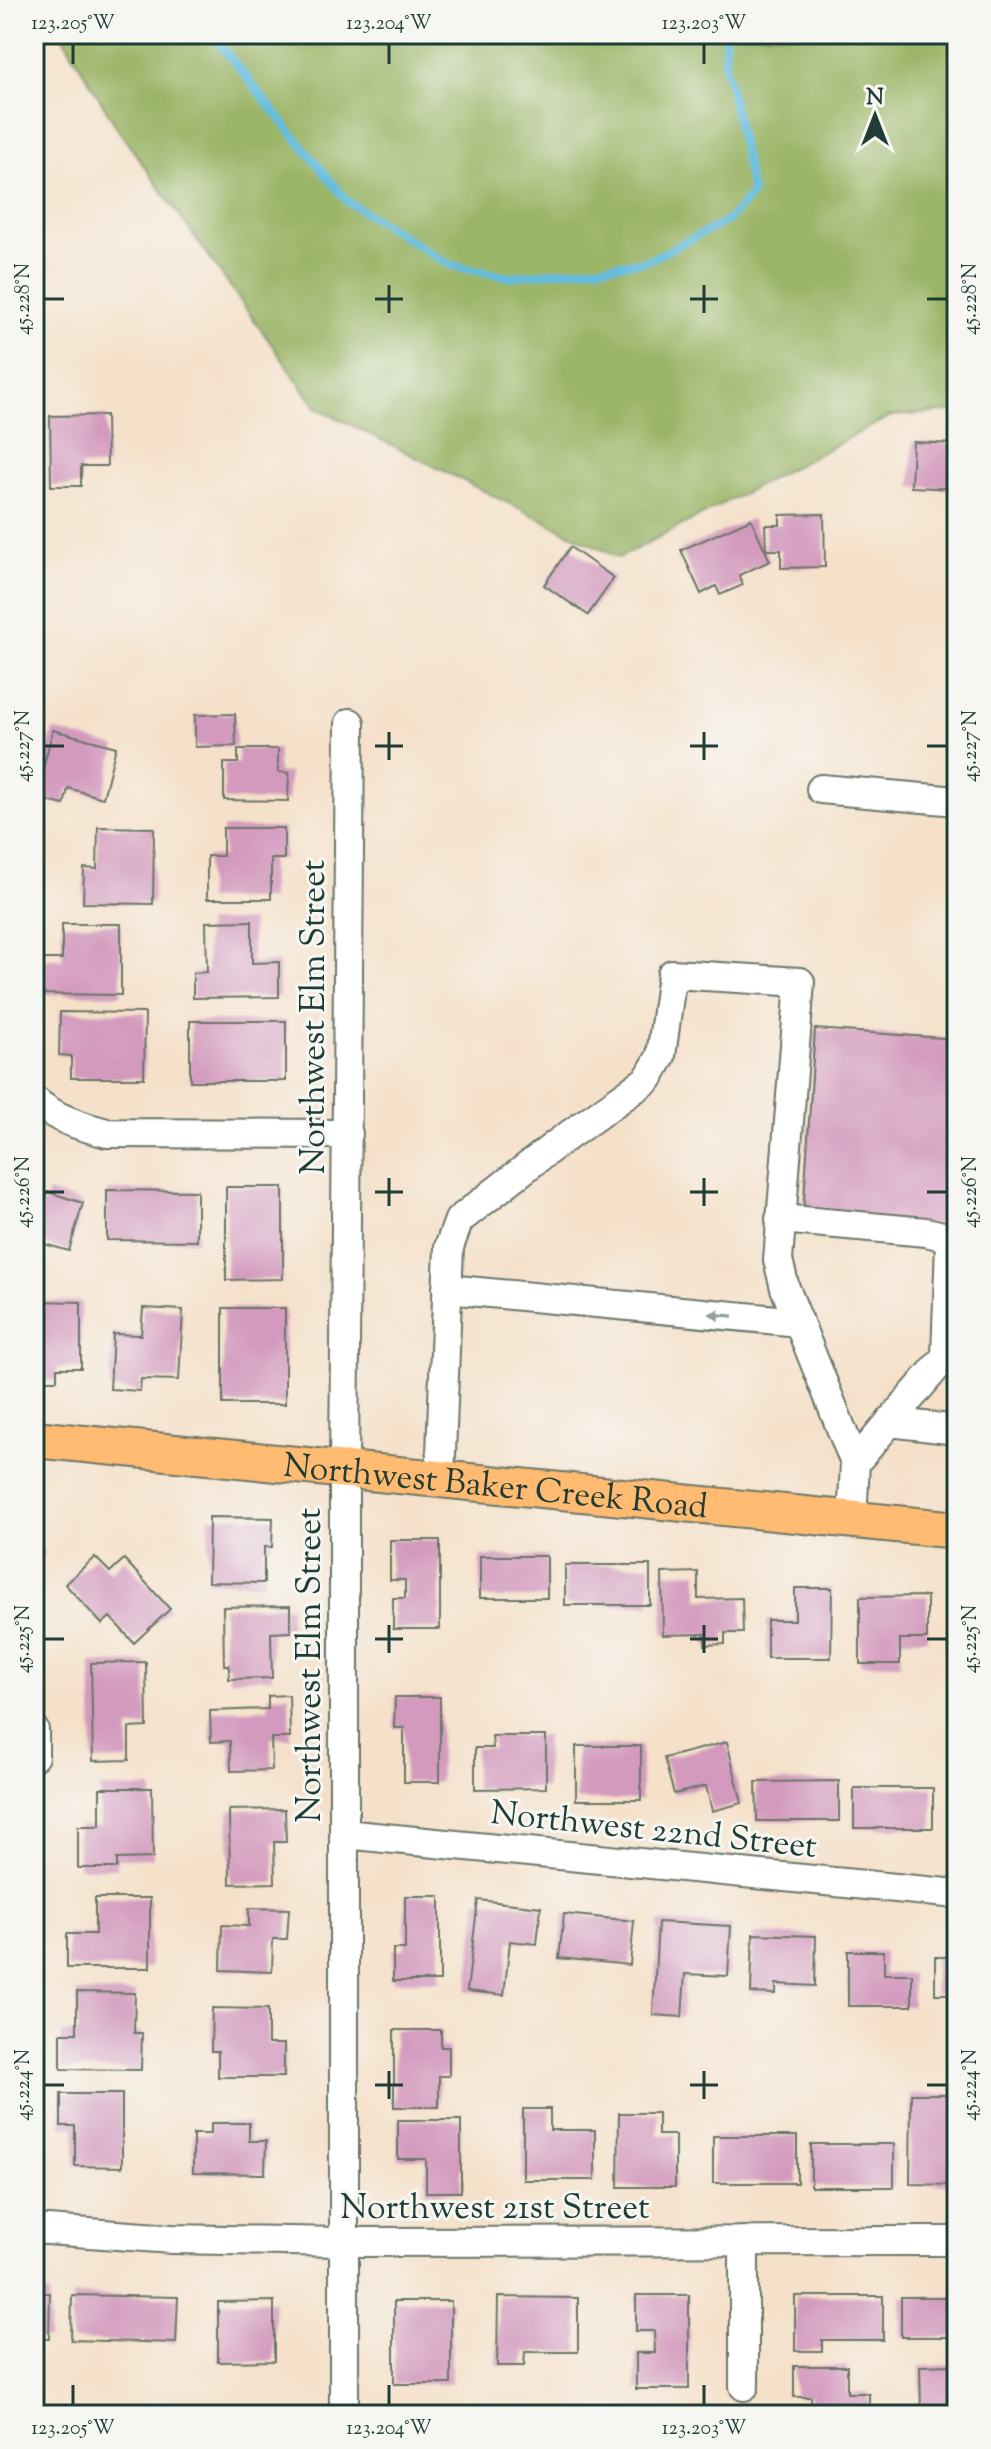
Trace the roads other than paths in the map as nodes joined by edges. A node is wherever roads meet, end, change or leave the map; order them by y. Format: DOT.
graph roads {
  1 [pos="350,723"];
  2 [pos="821,789"];
  3 [pos="957,801"];
  4 [pos="34,1100"];
  5 [pos="348,1134"];
  6 [pos="780,1219"];
  7 [pos="447,1289"];
  8 [pos="799,1322"];
  9 [pos="951,1356"];
  10 [pos="890,1422"];
  11 [pos="957,1430"];
  12 [pos="34,1439"];
  13 [pos="855,1463"];
  14 [pos="344,1470"];
  15 [pos="440,1479"];
  16 [pos="852,1520"];
  17 [pos="957,1530"];
  18 [pos="34,1730"];
  19 [pos="34,1756"];
  20 [pos="344,1834"];
  21 [pos="957,1894"];
  22 [pos="34,2229"];
  23 [pos="744,2241"];
  24 [pos="957,2241"];
  25 [pos="343,2242"];
  26 [pos="744,2386"];
  27 [pos="344,2415"];
  1 -- 5 [label="street, Northwest Elm Street"];
  2 -- 3 [label="street"];
  4 -- 5 [label="street"];
  5 -- 14 [label="street, Northwest Elm Street"];
  6 -- 7 [label="street"];
  6 -- 8 [label="street"];
  6 -- 9 [label="street"];
  8 -- 7 [label="street, one-way"];
  7 -- 15 [label="street"];
  8 -- 13 [label="street"];
  9 -- 10 [label="street"];
  10 -- 11 [label="street"];
  10 -- 13 [label="street"];
  12 -- 14 [label="main road, Northwest Baker Creek Road"];
  13 -- 16 [label="street"];
  14 -- 15 [label="main road, Northwest Baker Creek Road"];
  14 -- 20 [label="street, Northwest Elm Street"];
  15 -- 16 [label="main road, Northwest Baker Creek Road"];
  16 -- 17 [label="main road, Northwest Baker Creek Road"];
  18 -- 19 [label="street"];
  20 -- 21 [label="street, Northwest 22nd Street"];
  20 -- 25 [label="street, Northwest Elm Street"];
  22 -- 25 [label="street, Northwest 21st Street"];
  23 -- 24 [label="street, Northwest 21st Street"];
  23 -- 25 [label="street, Northwest 21st Street"];
  23 -- 26 [label="street"];
  25 -- 27 [label="street, Northwest Elm Street"];
}
